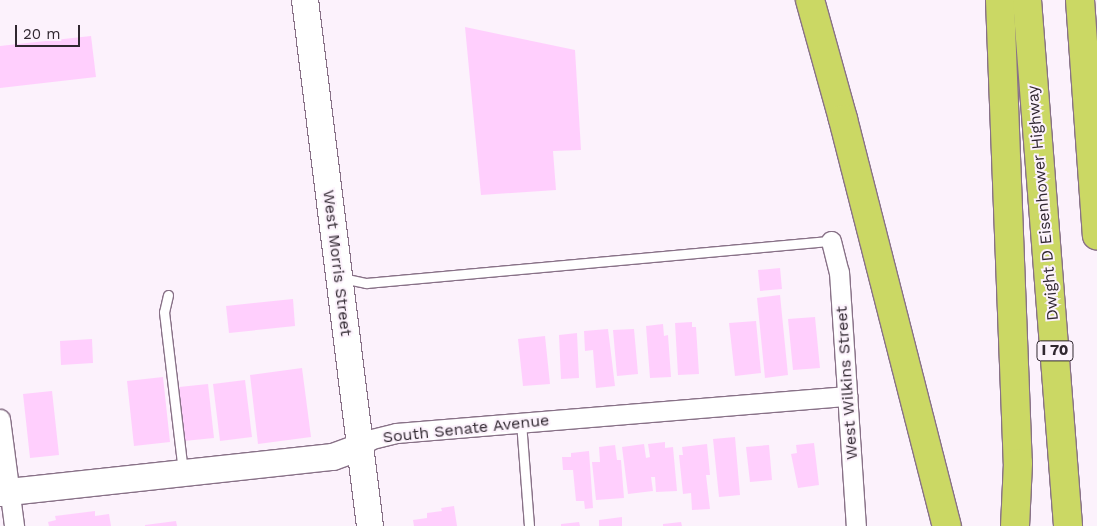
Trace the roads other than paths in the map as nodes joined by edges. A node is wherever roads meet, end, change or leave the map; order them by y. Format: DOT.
graph roads {
  1 [pos="305,0"];
  2 [pos="810,0"];
  3 [pos="820,0"];
  4 [pos="1000,0"];
  5 [pos="1027,0"];
  6 [pos="1080,0"];
  7 [pos="829,68"];
  8 [pos="1097,235"];
  9 [pos="831,241"];
  10 [pos="339,277"];
  11 [pos="168,295"];
  12 [pos="847,396"];
  13 [pos="0,419"];
  14 [pos="521,422"];
  15 [pos="360,447"];
  16 [pos="183,473"];
  17 [pos="5,493"];
  18 [pos="14,526"];
  19 [pos="370,526"];
  20 [pos="529,526"];
  21 [pos="856,526"];
  22 [pos="947,526"];
  23 [pos="1016,526"];
  24 [pos="1068,526"];
  1 -- 10 [label="main road, West Morris Street"];
  2 -- 7 [label="highway"];
  3 -- 7 [label="highway"];
  4 -- 23 [label="highway"];
  5 -- 24 [label="highway, Dwight D Eisenhower Highway / I 70"];
  6 -- 8 [label="highway"];
  7 -- 22 [label="highway"];
  9 -- 10 [label="lane"];
  9 -- 12 [label="street, West Wilkins Street"];
  10 -- 15 [label="main road, West Morris Street"];
  11 -- 16 [label="lane"];
  12 -- 14 [label="street, South Senate Avenue"];
  12 -- 21 [label="street, West Wilkins Street"];
  13 -- 17 [label="street"];
  14 -- 15 [label="street, South Senate Avenue"];
  14 -- 20 [label="lane"];
  15 -- 16 [label="main road, South Senate Avenue"];
  15 -- 19 [label="main road, West Morris Street"];
  16 -- 17 [label="main road, South Senate Avenue"];
  17 -- 18 [label="street"];
}
